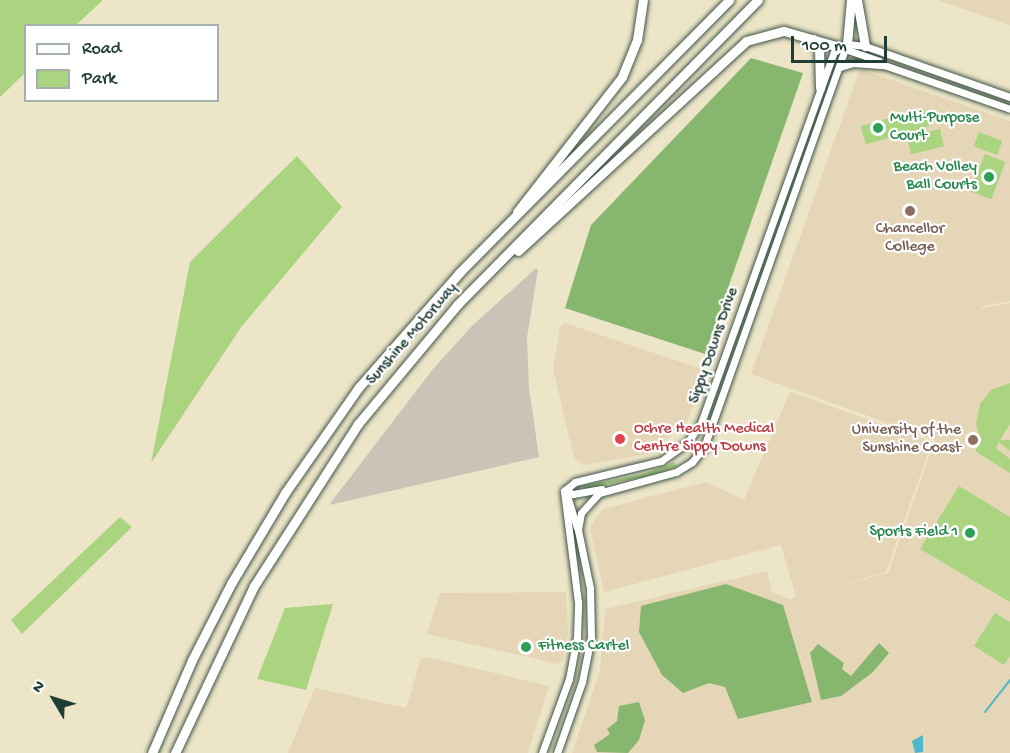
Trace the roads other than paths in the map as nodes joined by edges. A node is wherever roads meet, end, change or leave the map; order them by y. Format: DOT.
graph roads {
  1 [pos="643,0"];
  2 [pos="729,0"];
  3 [pos="758,0"];
  4 [pos="851,0"];
  5 [pos="857,0"];
  6 [pos="811,38"];
  7 [pos="865,46"];
  8 [pos="844,47"];
  9 [pos="889,66"];
  10 [pos="840,67"];
  11 [pos="820,88"];
  12 [pos="1010,97"];
  13 [pos="1010,109"];
  14 [pos="515,217"];
  15 [pos="481,280"];
  16 [pos="609,488"];
  17 [pos="565,490"];
  18 [pos="578,534"];
  19 [pos="152,753"];
  20 [pos="175,753"];
  21 [pos="542,753"];
  22 [pos="557,753"];
  1 -- 14 [label="highway"];
  2 -- 14 [label="highway, Sunshine Motorway"];
  3 -- 15 [label="highway, Sunshine Motorway"];
  4 -- 8 [label="highway"];
  5 -- 7 [label="highway"];
  6 -- 8 [label="highway"];
  6 -- 11 [label="highway"];
  6 -- 15 [label="highway"];
  7 -- 8 [label="main road"];
  7 -- 12 [label="main road"];
  8 -- 9 [label="main road"];
  8 -- 10 [label="main road, Sippy Downs Drive"];
  8 -- 11 [label="main road, Sippy Downs Drive"];
  9 -- 10 [label="main road"];
  9 -- 13 [label="main road"];
  10 -- 16 [label="main road, Sippy Downs Drive"];
  11 -- 17 [label="main road, Sippy Downs Drive"];
  14 -- 19 [label="highway, Sunshine Motorway"];
  15 -- 20 [label="highway, Sunshine Motorway"];
  16 -- 17 [label="main road"];
  16 -- 18 [label="main road, Sippy Downs Drive"];
  17 -- 18 [label="main road"];
  17 -- 21 [label="main road"];
  18 -- 22 [label="main road, Sippy Downs Drive"];
}
